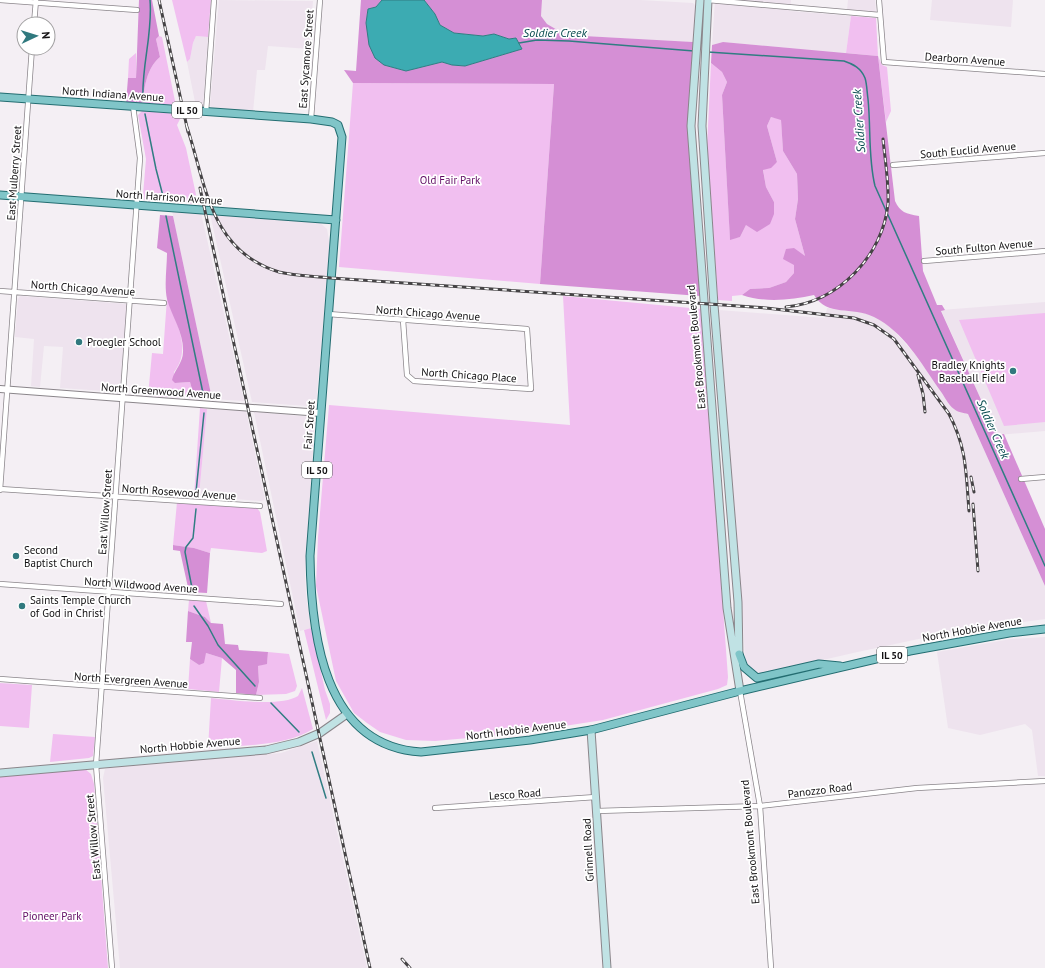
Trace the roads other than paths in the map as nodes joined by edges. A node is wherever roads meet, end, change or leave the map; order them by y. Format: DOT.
graph roads {
  1 [pos="0,0"];
  2 [pos="214,0"];
  3 [pos="320,0"];
  4 [pos="700,0"];
  5 [pos="708,0"];
  6 [pos="879,0"];
  7 [pos="36,1"];
  8 [pos="137,10"];
  9 [pos="880,15"];
  10 [pos="35,16"];
  11 [pos="32,56"];
  12 [pos="1045,74"];
  13 [pos="0,97"];
  14 [pos="29,99"];
  15 [pos="133,106"];
  16 [pos="206,112"];
  17 [pos="311,119"];
  18 [pos="341,130"];
  19 [pos="1045,153"];
  20 [pos="893,165"];
  21 [pos="0,195"];
  22 [pos="22,196"];
  23 [pos="137,206"];
  24 [pos="336,220"];
  25 [pos="1045,251"];
  26 [pos="924,261"];
  27 [pos="0,292"];
  28 [pos="14,292"];
  29 [pos="130,301"];
  30 [pos="164,303"];
  31 [pos="328,314"];
  32 [pos="403,320"];
  33 [pos="0,389"];
  34 [pos="531,389"];
  35 [pos="7,390"];
  36 [pos="123,398"];
  37 [pos="321,413"];
  38 [pos="1045,477"];
  39 [pos="1021,479"];
  40 [pos="0,489"];
  41 [pos="116,496"];
  42 [pos="260,506"];
  43 [pos="0,584"];
  44 [pos="109,592"];
  45 [pos="281,604"];
  46 [pos="1045,629"];
  47 [pos="739,654"];
  48 [pos="846,666"];
  49 [pos="0,679"];
  50 [pos="102,686"];
  51 [pos="740,691"];
  52 [pos="260,698"];
  53 [pos="346,714"];
  54 [pos="591,730"];
  55 [pos="96,765"];
  56 [pos="0,774"];
  57 [pos="1045,781"];
  58 [pos="596,797"];
  59 [pos="760,806"];
  60 [pos="435,808"];
  61 [pos="597,811"];
  62 [pos="112,968"];
  63 [pos="606,968"];
  64 [pos="771,968"];
  1 -- 7 [label="street"];
  2 -- 16 [label="street"];
  3 -- 17 [label="street, East Sycamore Street"];
  4 -- 51 [label="main road, East Brookmont Boulevard"];
  5 -- 9 [label="street"];
  5 -- 47 [label="main road, East Brookmont Boulevard"];
  6 -- 9 [label="street"];
  7 -- 8 [label="street"];
  7 -- 10 [label="street"];
  9 -- 12 [label="street, Dearborn Avenue"];
  11 -- 14 [label="street, East Mulberry Street"];
  13 -- 14 [label="main road, North Indiana Avenue / IL 50"];
  14 -- 15 [label="main road, North Indiana Avenue / IL 50"];
  14 -- 22 [label="street, East Mulberry Street"];
  15 -- 16 [label="main road, North Indiana Avenue / IL 50"];
  15 -- 23 [label="street, East Willow Street"];
  16 -- 17 [label="main road, North Indiana Avenue / IL 50"];
  17 -- 18 [label="main road, North Indiana Avenue / IL 50"];
  18 -- 24 [label="main road, Fair Street / IL 50"];
  19 -- 20 [label="street, South Euclid Avenue"];
  21 -- 22 [label="main road, North Harrison Avenue"];
  22 -- 23 [label="main road, North Harrison Avenue"];
  22 -- 28 [label="street, East Mulberry Street"];
  23 -- 24 [label="main road, North Harrison Avenue"];
  23 -- 29 [label="street, East Willow Street"];
  24 -- 31 [label="main road, Fair Street / IL 50"];
  25 -- 26 [label="street, South Fulton Avenue"];
  27 -- 28 [label="street, North Chicago Avenue"];
  28 -- 29 [label="street, North Chicago Avenue"];
  28 -- 35 [label="street, East Mulberry Street"];
  29 -- 30 [label="street, North Chicago Avenue"];
  29 -- 36 [label="street, East Willow Street"];
  31 -- 32 [label="street, North Chicago Avenue"];
  31 -- 37 [label="main road, Fair Street / IL 50"];
  32 -- 34 [label="street, North Chicago Place"];
  32 -- 34 [label="street, North Chicago Avenue"];
  33 -- 35 [label="street, North Greenwood Avenue"];
  35 -- 36 [label="street, North Greenwood Avenue"];
  35 -- 40 [label="street, East Mulberry Street"];
  36 -- 37 [label="street, North Greenwood Avenue"];
  36 -- 41 [label="street, East Willow Street"];
  37 -- 53 [label="main road, Fair Street / IL 50"];
  38 -- 39 [label="street"];
  40 -- 41 [label="street, North Rosewood Avenue"];
  41 -- 42 [label="street, North Rosewood Avenue"];
  41 -- 44 [label="street, East Willow Street"];
  43 -- 44 [label="street, North Wildwood Avenue"];
  44 -- 45 [label="street, North Wildwood Avenue"];
  44 -- 50 [label="street, East Willow Street"];
  46 -- 48 [label="main road, North Hobbie Avenue / IL 50"];
  47 -- 48 [label="main road"];
  47 -- 51 [label="main road, East Brookmont Boulevard"];
  48 -- 51 [label="main road, North Hobbie Avenue / IL 50"];
  49 -- 50 [label="street, North Evergreen Avenue"];
  50 -- 52 [label="street, North Evergreen Avenue"];
  50 -- 55 [label="street, East Willow Street"];
  51 -- 54 [label="main road, North Hobbie Avenue / IL 50"];
  51 -- 59 [label="street, East Brookmont Boulevard"];
  53 -- 54 [label="main road, North Hobbie Avenue / IL 50"];
  53 -- 55 [label="main road, North Hobbie Avenue"];
  54 -- 58 [label="main road, Grinnell Road"];
  55 -- 56 [label="main road, North Hobbie Avenue"];
  55 -- 62 [label="street, East Willow Street"];
  57 -- 59 [label="street, Panozzo Road"];
  58 -- 60 [label="street, Lesco Road"];
  58 -- 61 [label="main road, Grinnell Road"];
  59 -- 61 [label="street, Panozzo Road"];
  59 -- 64 [label="street, East Brookmont Boulevard"];
  61 -- 63 [label="main road, Grinnell Road"];
}
